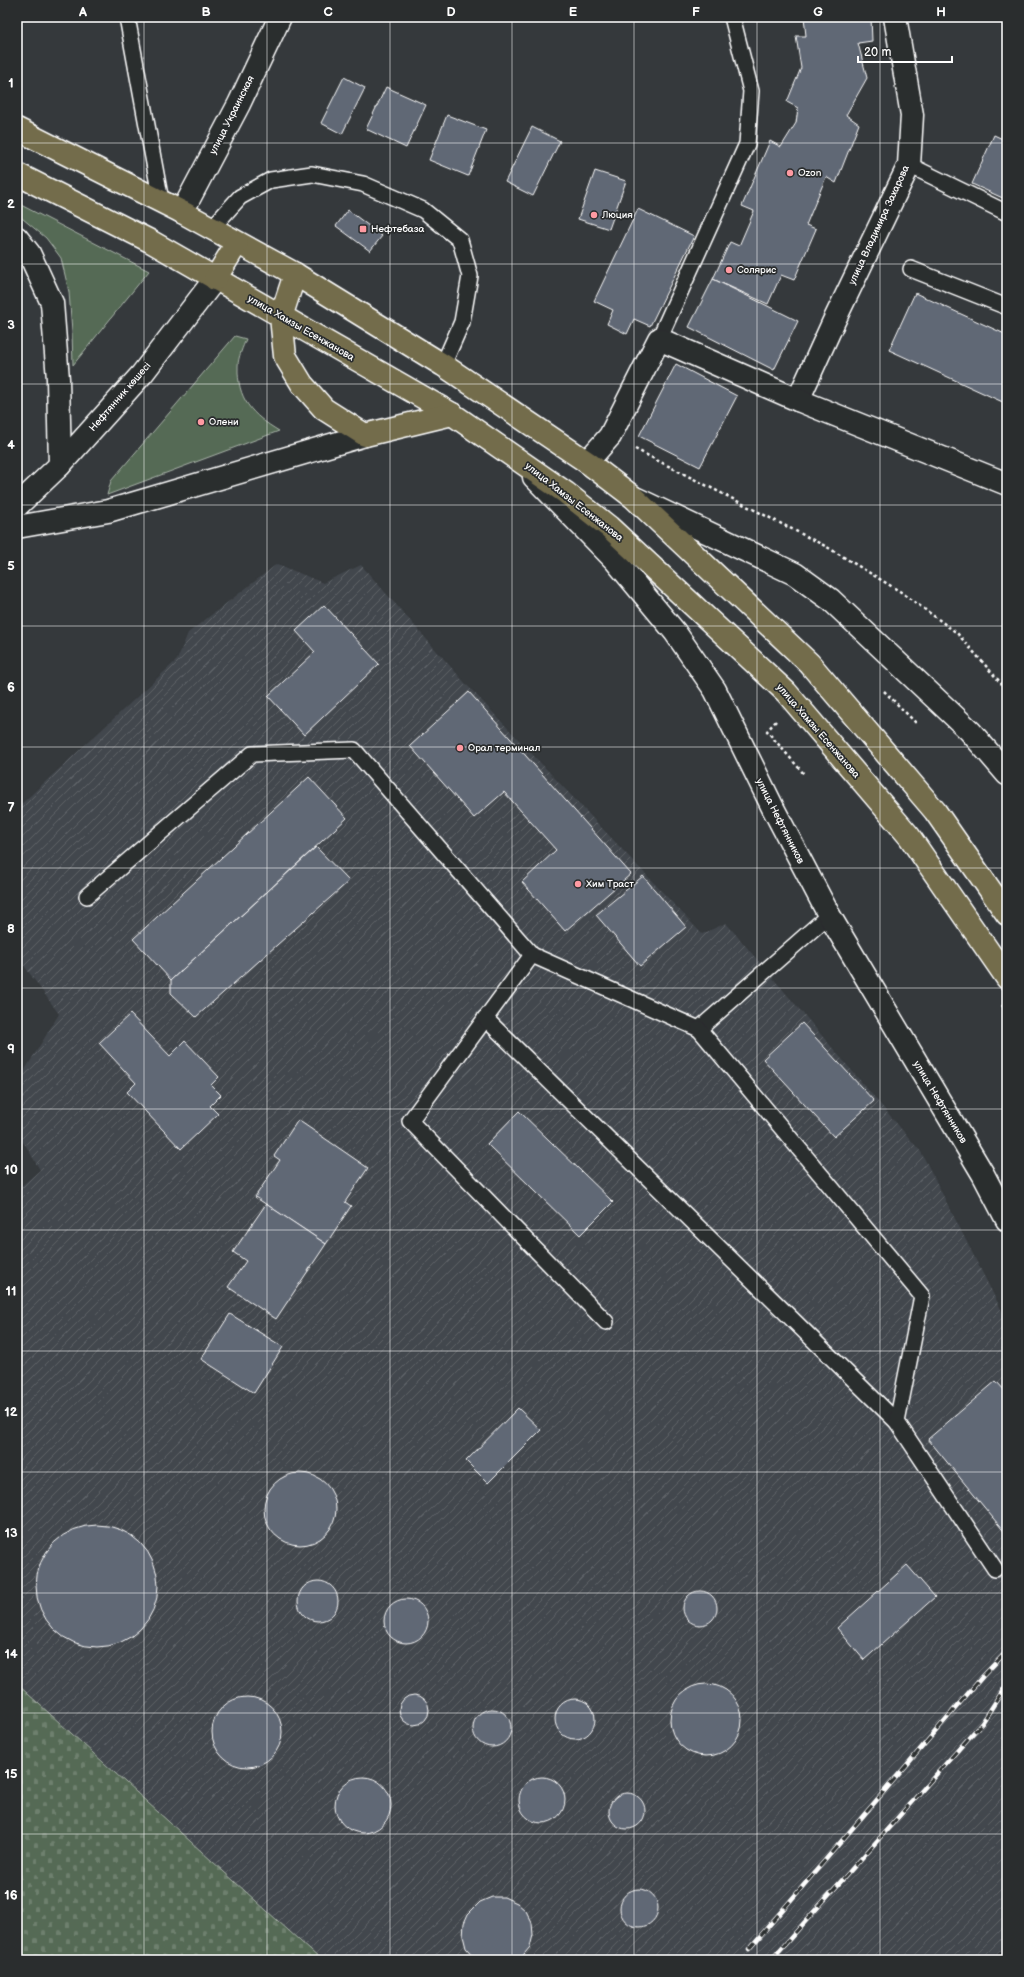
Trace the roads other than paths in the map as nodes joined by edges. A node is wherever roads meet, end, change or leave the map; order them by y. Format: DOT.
graph roads {
  1 [pos="126,17"];
  2 [pos="280,17"];
  3 [pos="732,17"];
  4 [pos="895,17"];
  5 [pos="17,129"];
  6 [pos="909,165"];
  7 [pos="17,174"];
  8 [pos="160,201"];
  9 [pos="182,212"];
  10 [pos="1007,213"];
  11 [pos="211,229"];
  12 [pos="17,238"];
  13 [pos="237,243"];
  14 [pos="911,269"];
  15 [pos="295,274"];
  16 [pos="215,279"];
  17 [pos="1007,307"];
  18 [pos="281,317"];
  19 [pos="659,339"];
  20 [pos="443,365"];
  21 [pos="798,400"];
  22 [pos="452,414"];
  23 [pos="365,435"];
  24 [pos="510,453"];
  25 [pos="586,462"];
  26 [pos="60,465"];
  27 [pos="1007,484"];
  28 [pos="633,497"];
  29 [pos="17,506"];
  30 [pos="17,527"];
  31 [pos="1007,774"];
  32 [pos="87,896"];
  33 [pos="1007,914"];
  34 [pos="829,915"];
  35 [pos="532,955"];
  36 [pos="1007,978"];
  37 [pos="485,1018"];
  38 [pos="699,1028"];
  39 [pos="1007,1220"];
  40 [pos="606,1322"];
  41 [pos="897,1422"];
  42 [pos="995,1569"];
  1 -- 8 [label="lane"];
  2 -- 9 [label="street, улица Украинская"];
  3 -- 19 [label="lane"];
  4 -- 6 [label="street, улица Владимира Захарова"];
  5 -- 8 [label="main road"];
  6 -- 10 [label="lane"];
  6 -- 21 [label="street, улица Владимира Захарова"];
  7 -- 16 [label="main road, улица Хамзы Есенжанова"];
  8 -- 9 [label="main road"];
  9 -- 11 [label="main road"];
  11 -- 13 [label="main road"];
  11 -- 20 [label="lane"];
  12 -- 26 [label="street"];
  13 -- 15 [label="main road"];
  13 -- 16 [label="main road"];
  14 -- 17 [label="lane"];
  15 -- 18 [label="main road"];
  15 -- 20 [label="main road"];
  16 -- 18 [label="main road, улица Хамзы Есенжанова"];
  16 -- 26 [label="street, Нефтянник көшесі"];
  18 -- 22 [label="main road, улица Хамзы Есенжанова"];
  18 -- 23 [label="main road"];
  19 -- 21 [label="street"];
  19 -- 25 [label="street"];
  20 -- 25 [label="main road"];
  21 -- 27 [label="street"];
  22 -- 23 [label="main road"];
  22 -- 24 [label="main road, улица Хамзы Есенжанова"];
  23 -- 30 [label="street"];
  24 -- 34 [label="street, улица Нефтянников"];
  24 -- 36 [label="main road, улица Хамзы Есенжанова"];
  25 -- 28 [label="main road"];
  26 -- 29 [label="street, Нефтянник көшесі"];
  28 -- 31 [label="street"];
  28 -- 33 [label="main road"];
  32 -- 35 [label="lane"];
  34 -- 38 [label="lane"];
  34 -- 39 [label="street, улица Нефтянников"];
  35 -- 37 [label="lane"];
  35 -- 38 [label="lane"];
  37 -- 40 [label="lane"];
  37 -- 41 [label="lane"];
  38 -- 41 [label="lane"];
  41 -- 42 [label="lane"];
}
